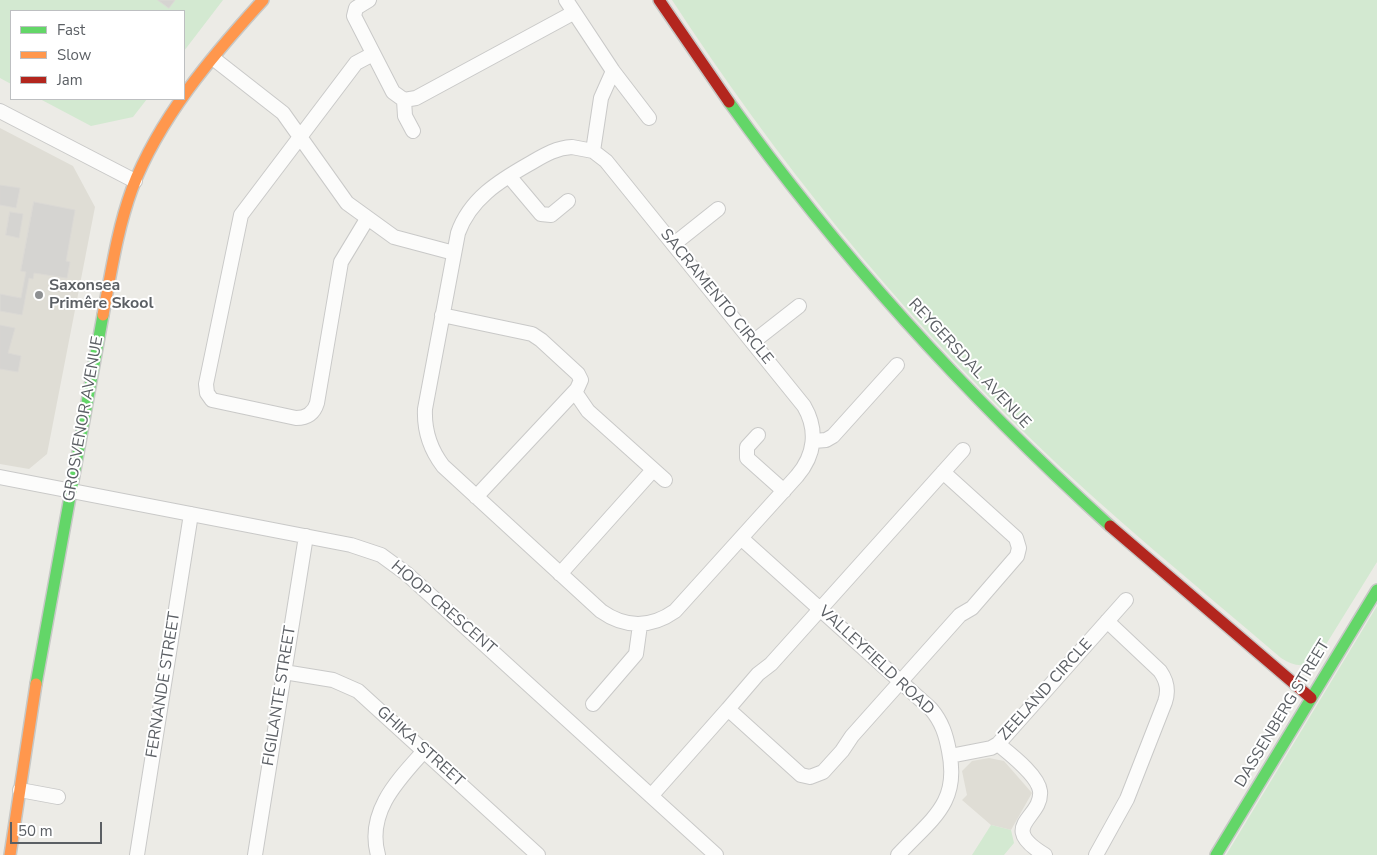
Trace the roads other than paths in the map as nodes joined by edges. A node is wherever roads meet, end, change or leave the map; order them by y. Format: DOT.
graph roads {
  1 [pos="263,0"];
  2 [pos="369,0"];
  3 [pos="566,0"];
  4 [pos="659,0"];
  5 [pos="573,13"];
  6 [pos="373,54"];
  7 [pos="214,59"];
  8 [pos="613,71"];
  9 [pos="185,99"];
  10 [pos="184,100"];
  11 [pos="404,100"];
  12 [pos="0,111"];
  13 [pos="649,118"];
  14 [pos="413,131"];
  15 [pos="299,136"];
  16 [pos="593,151"];
  17 [pos="509,176"];
  18 [pos="135,181"];
  19 [pos="568,201"];
  20 [pos="718,208"];
  21 [pos="368,219"];
  22 [pos="674,244"];
  23 [pos="454,253"];
  24 [pos="799,306"];
  25 [pos="442,315"];
  26 [pos="753,342"];
  27 [pos="897,365"];
  28 [pos="575,392"];
  29 [pos="758,435"];
  30 [pos="814,441"];
  31 [pos="962,450"];
  32 [pos="654,470"];
  33 [pos="943,472"];
  34 [pos="0,477"];
  35 [pos="665,480"];
  36 [pos="71,491"];
  37 [pos="784,491"];
  38 [pos="476,497"];
  39 [pos="191,514"];
  40 [pos="306,536"];
  41 [pos="741,538"];
  42 [pos="560,574"];
  43 [pos="1377,590"];
  44 [pos="1126,600"];
  45 [pos="820,610"];
  46 [pos="1107,621"];
  47 [pos="640,625"];
  48 [pos="284,672"];
  49 [pos="900,682"];
  50 [pos="1311,698"];
  51 [pos="593,704"];
  52 [pos="728,709"];
  53 [pos="998,744"];
  54 [pos="424,751"];
  55 [pos="950,756"];
  56 [pos="20,790"];
  57 [pos="652,796"];
  58 [pos="58,798"];
  59 [pos="10,855"];
  60 [pos="137,855"];
  61 [pos="255,855"];
  62 [pos="378,855"];
  63 [pos="538,855"];
  64 [pos="716,855"];
  65 [pos="898,855"];
  66 [pos="1045,855"];
  67 [pos="1096,855"];
  68 [pos="1216,855"];
  1 -- 7 [label="main road, GROSVENOR AVENUE"];
  2 -- 6 [label="street"];
  3 -- 5 [label="street"];
  4 -- 50 [label="main road, REYGERSDAL AVENUE"];
  5 -- 8 [label="street"];
  5 -- 11 [label="street"];
  6 -- 11 [label="street"];
  6 -- 15 [label="street"];
  7 -- 9 [label="main road, GROSVENOR AVENUE"];
  7 -- 15 [label="street"];
  8 -- 13 [label="street"];
  8 -- 16 [label="street"];
  10 -- 18 [label="main road, GROSVENOR AVENUE"];
  11 -- 14 [label="street"];
  12 -- 18 [label="street"];
  15 -- 21 [label="street"];
  15 -- 21 [label="street"];
  16 -- 17 [label="street"];
  16 -- 22 [label="street, SACRAMENTO CIRCLE"];
  17 -- 19 [label="street"];
  17 -- 23 [label="street"];
  18 -- 36 [label="main road, GROSVENOR AVENUE"];
  20 -- 22 [label="street"];
  21 -- 23 [label="street"];
  22 -- 26 [label="street, SACRAMENTO CIRCLE"];
  23 -- 25 [label="street"];
  24 -- 26 [label="street"];
  25 -- 28 [label="street"];
  25 -- 38 [label="street"];
  26 -- 30 [label="street, SACRAMENTO CIRCLE"];
  27 -- 30 [label="street"];
  28 -- 32 [label="street"];
  28 -- 38 [label="street"];
  29 -- 37 [label="street"];
  30 -- 37 [label="street"];
  31 -- 33 [label="street"];
  32 -- 35 [label="street"];
  32 -- 42 [label="street"];
  33 -- 45 [label="street"];
  33 -- 49 [label="street"];
  34 -- 36 [label="street, HOOP CRESCENT"];
  36 -- 39 [label="street, HOOP CRESCENT"];
  36 -- 56 [label="main road, GROSVENOR AVENUE"];
  37 -- 41 [label="street"];
  38 -- 42 [label="street"];
  39 -- 40 [label="street, HOOP CRESCENT"];
  39 -- 60 [label="street, FERNANDE STREET"];
  40 -- 48 [label="street, FIGILANTE STREET"];
  40 -- 57 [label="street, HOOP CRESCENT"];
  41 -- 45 [label="street, VALLEYFIELD ROAD"];
  41 -- 47 [label="street"];
  42 -- 47 [label="street"];
  43 -- 50 [label="main road, DASSENBERG STREET"];
  44 -- 46 [label="street, ZEELAND CIRCLE"];
  45 -- 49 [label="street, VALLEYFIELD ROAD"];
  45 -- 52 [label="street"];
  46 -- 53 [label="street, ZEELAND CIRCLE"];
  46 -- 67 [label="street"];
  47 -- 51 [label="street"];
  48 -- 54 [label="street, GHIKA STREET"];
  48 -- 61 [label="street, FIGILANTE STREET"];
  49 -- 52 [label="street"];
  49 -- 55 [label="street, VALLEYFIELD ROAD"];
  50 -- 68 [label="main road, DASSENBERG STREET"];
  52 -- 57 [label="street"];
  53 -- 55 [label="street, ZEELAND CIRCLE"];
  53 -- 66 [label="street"];
  54 -- 62 [label="street"];
  54 -- 63 [label="street, GHIKA STREET"];
  55 -- 65 [label="street, VALLEYFIELD ROAD"];
  56 -- 58 [label="street"];
  56 -- 59 [label="main road, GROSVENOR AVENUE"];
  57 -- 64 [label="street, HOOP CRESCENT"];
}
